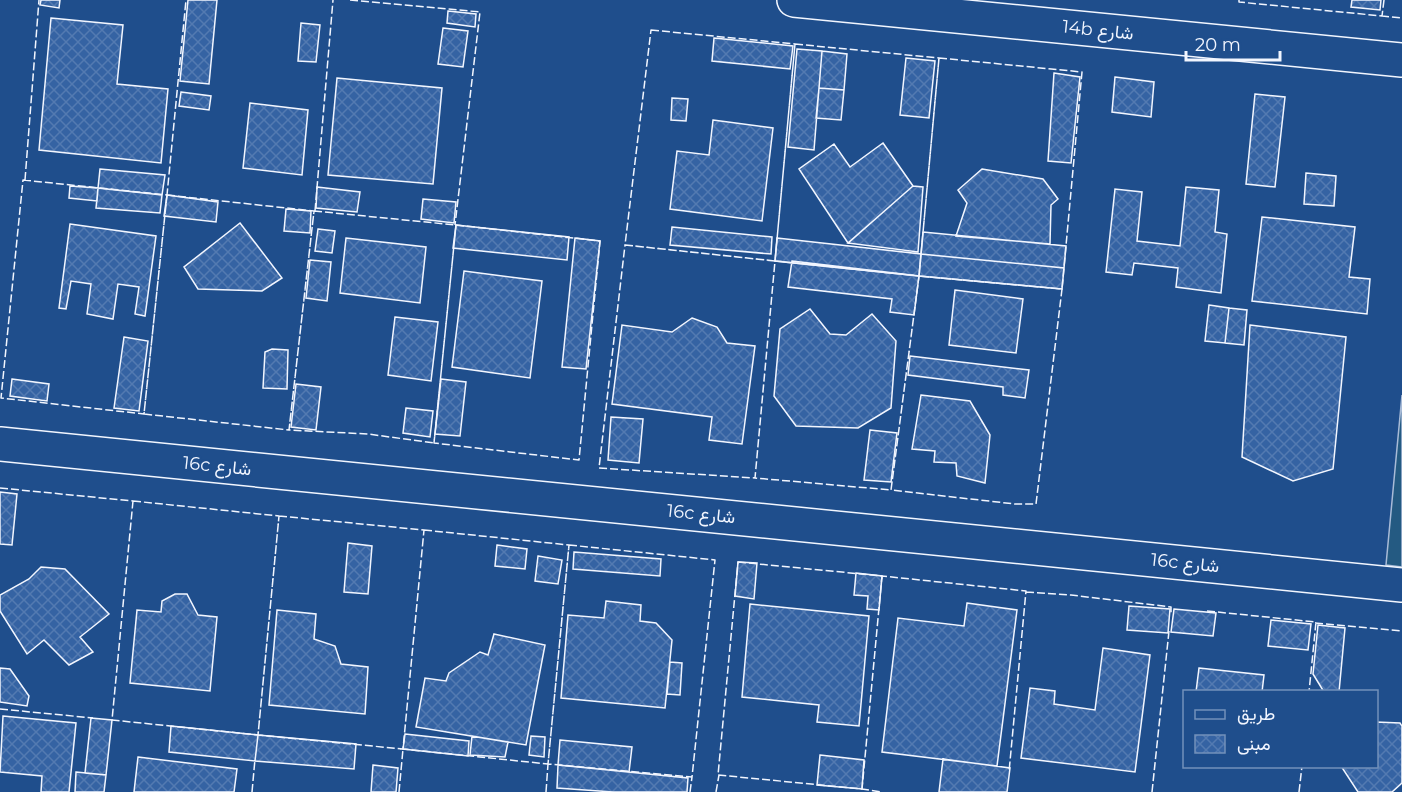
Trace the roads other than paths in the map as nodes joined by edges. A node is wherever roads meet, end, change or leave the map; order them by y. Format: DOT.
graph roads {
  1 [pos="794,0"];
  2 [pos="1402,60"];
  3 [pos="0,444"];
  4 [pos="1402,585"];
  1 -- 2 [label="street, 14b شارع"];
  3 -- 4 [label="street, 16c شارع"];
}
